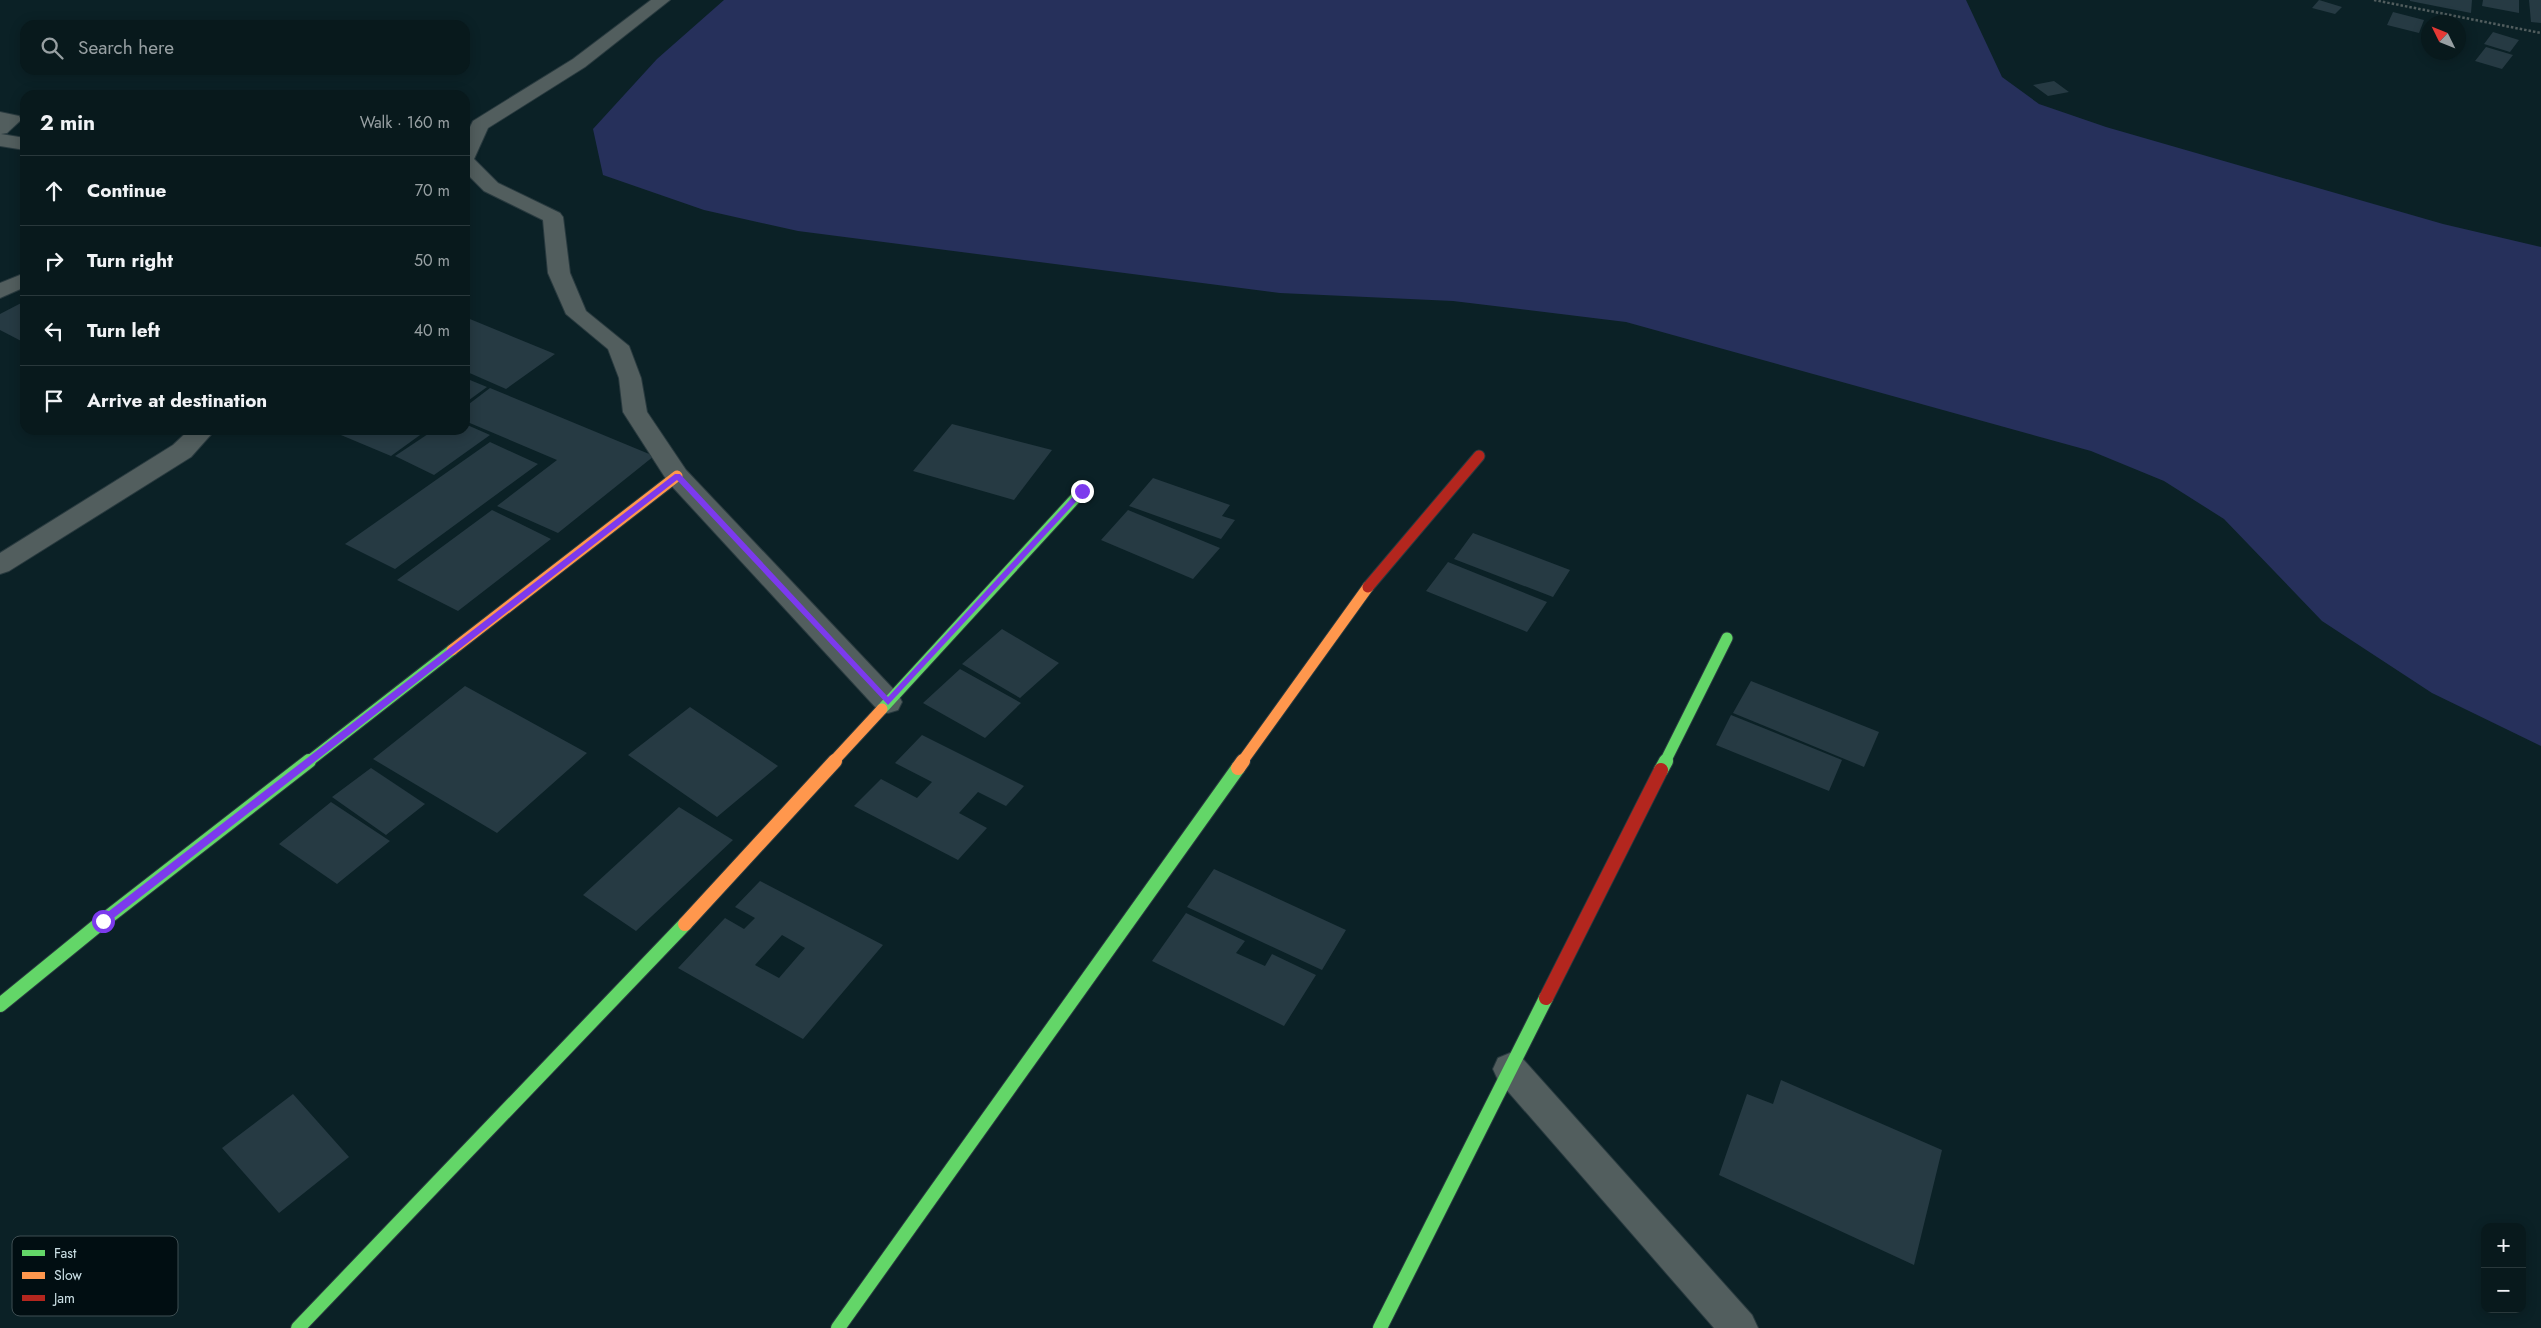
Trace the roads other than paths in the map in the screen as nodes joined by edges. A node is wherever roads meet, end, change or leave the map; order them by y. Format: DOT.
graph roads {
  1 [pos="662,0"];
  2 [pos="472,126"];
  3 [pos="0,140"];
  4 [pos="20,143"];
  5 [pos="470,166"];
  6 [pos="20,282"];
  7 [pos="0,292"];
  8 [pos="198,435"];
  9 [pos="1479,456"];
  10 [pos="678,476"];
  11 [pos="1082,491"];
  12 [pos="0,566"];
  13 [pos="1727,638"];
  14 [pos="888,702"];
  15 [pos="0,1005"];
  16 [pos="1510,1069"];
  17 [pos="298,1328"];
  18 [pos="838,1328"];
  19 [pos="1380,1328"];
  20 [pos="1739,1328"];
  1 -- 2 [label="street"];
  3 -- 4 [label="street"];
  5 -- 10 [label="street"];
  6 -- 7 [label="street"];
  8 -- 12 [label="street"];
  9 -- 18 [label="street"];
  10 -- 14 [label="street"];
  10 -- 15 [label="street"];
  11 -- 14 [label="street"];
  13 -- 16 [label="street"];
  14 -- 17 [label="street"];
  16 -- 19 [label="street"];
  16 -- 20 [label="street"];
}
